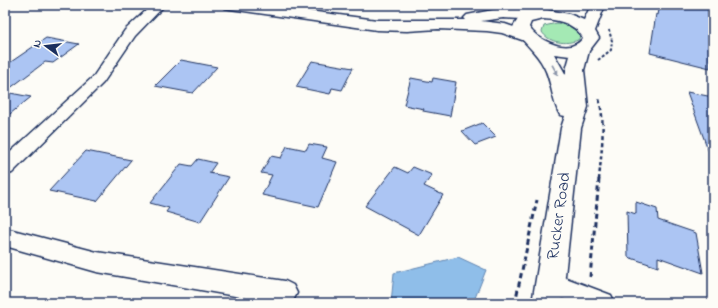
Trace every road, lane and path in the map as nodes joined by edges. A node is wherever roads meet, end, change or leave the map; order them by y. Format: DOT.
graph roads {
  1 [pos="159,5"];
  2 [pos="230,5"];
  3 [pos="598,5"];
  4 [pos="575,7"];
  5 [pos="544,15"];
  6 [pos="438,24"];
  7 [pos="607,24"];
  8 [pos="587,30"];
  9 [pos="528,38"];
  10 [pos="581,48"];
  11 [pos="596,66"];
  12 [pos="598,96"];
  13 [pos="571,128"];
  14 [pos="5,168"];
  15 [pos="538,194"];
  16 [pos="5,237"];
  17 [pos="285,293"];
  18 [pos="549,293"];
  19 [pos="596,300"];
  20 [pos="515,303"];
  1 -- 14 [label="street"];
  2 -- 6 [label="main road"];
  3 -- 8 [label="main road"];
  4 -- 5 [label="main road"];
  5 -- 6 [label="main road"];
  5 -- 8 [label="main road"];
  5 -- 9 [label="main road"];
  6 -- 9 [label="main road"];
  7 -- 11 [label="path"];
  8 -- 10 [label="main road, Rucker Road"];
  9 -- 10 [label="main road"];
  9 -- 13 [label="main road, Rucker Road, one-way"];
  10 -- 13 [label="main road, Rucker Road"];
  12 -- 19 [label="path"];
  13 -- 18 [label="main road, Rucker Road"];
  15 -- 20 [label="path"];
  16 -- 17 [label="street"];
  18 -- 19 [label="street"];
}
